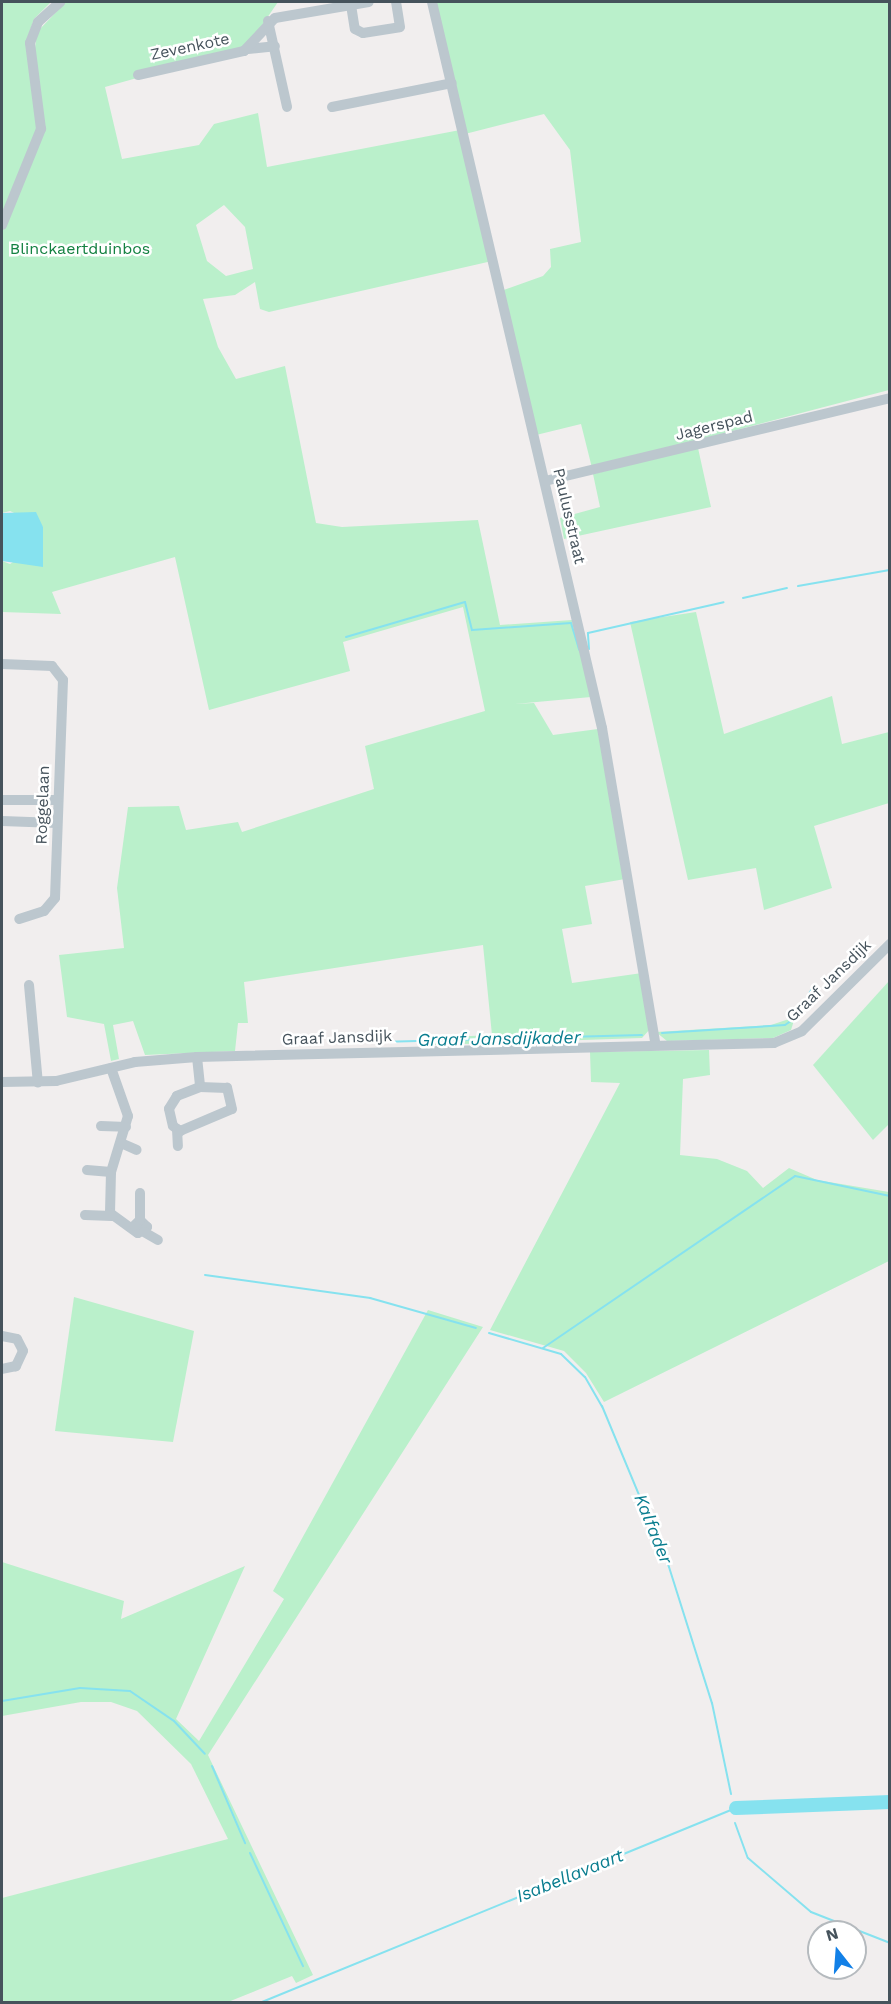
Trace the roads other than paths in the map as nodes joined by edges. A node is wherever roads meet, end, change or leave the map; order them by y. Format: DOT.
graph roads {
  1 [pos="60,2"];
  2 [pos="369,2"];
  3 [pos="396,2"];
  4 [pos="432,2"];
  5 [pos="351,5"];
  6 [pos="268,21"];
  7 [pos="358,33"];
  8 [pos="359,44"];
  9 [pos="275,46"];
  10 [pos="248,49"];
  11 [pos="138,75"];
  12 [pos="452,83"];
  13 [pos="287,107"];
  14 [pos="332,107"];
  15 [pos="2,225"];
  16 [pos="890,398"];
  17 [pos="545,481"];
  18 [pos="2,664"];
  19 [pos="2,800"];
  20 [pos="57,800"];
  21 [pos="2,821"];
  22 [pos="57,823"];
  23 [pos="19,919"];
  24 [pos="890,944"];
  25 [pos="29,985"];
  26 [pos="655,1043"];
  27 [pos="197,1057"];
  28 [pos="111,1068"];
  29 [pos="2,1082"];
  30 [pos="38,1083"];
  31 [pos="200,1087"];
  32 [pos="101,1126"];
  33 [pos="126,1127"];
  34 [pos="177,1129"];
  35 [pos="121,1143"];
  36 [pos="178,1146"];
  37 [pos="137,1150"];
  38 [pos="87,1170"];
  39 [pos="111,1172"];
  40 [pos="140,1193"];
  41 [pos="85,1215"];
  42 [pos="112,1216"];
  43 [pos="137,1223"];
  44 [pos="158,1240"];
  45 [pos="2,1336"];
  46 [pos="2,1369"];
  1 -- 15 [label="street"];
  2 -- 5 [label="street"];
  3 -- 7 [label="street"];
  4 -- 12 [label="street, Paulusstraat"];
  5 -- 6 [label="street"];
  5 -- 7 [label="street"];
  6 -- 9 [label="street"];
  6 -- 10 [label="street, Zevenkote"];
  7 -- 8 [label="street"];
  9 -- 10 [label="street, Zevenkote"];
  9 -- 13 [label="street"];
  10 -- 11 [label="street, Zevenkote"];
  12 -- 14 [label="street"];
  12 -- 17 [label="street, Paulusstraat"];
  16 -- 17 [label="street, Jagerspad"];
  17 -- 26 [label="street, Paulusstraat"];
  18 -- 20 [label="street, Roggelaan"];
  19 -- 20 [label="street"];
  20 -- 22 [label="street, Roggelaan"];
  21 -- 22 [label="street"];
  22 -- 23 [label="street, Roggelaan"];
  24 -- 26 [label="street, Graaf Jansdijk"];
  25 -- 30 [label="street"];
  26 -- 27 [label="street, Graaf Jansdijk"];
  27 -- 28 [label="street, Graaf Jansdijk"];
  27 -- 31 [label="street"];
  28 -- 30 [label="street, Graaf Jansdijk"];
  28 -- 33 [label="street"];
  29 -- 30 [label="street, Graaf Jansdijk"];
  31 -- 34 [label="street"];
  31 -- 34 [label="street"];
  32 -- 33 [label="street"];
  33 -- 35 [label="street"];
  34 -- 36 [label="street"];
  35 -- 37 [label="street"];
  35 -- 39 [label="street"];
  38 -- 39 [label="street"];
  39 -- 42 [label="street"];
  40 -- 43 [label="street"];
  41 -- 42 [label="street"];
  42 -- 43 [label="street"];
  43 -- 44 [label="street"];
  45 -- 46 [label="street"];
}
